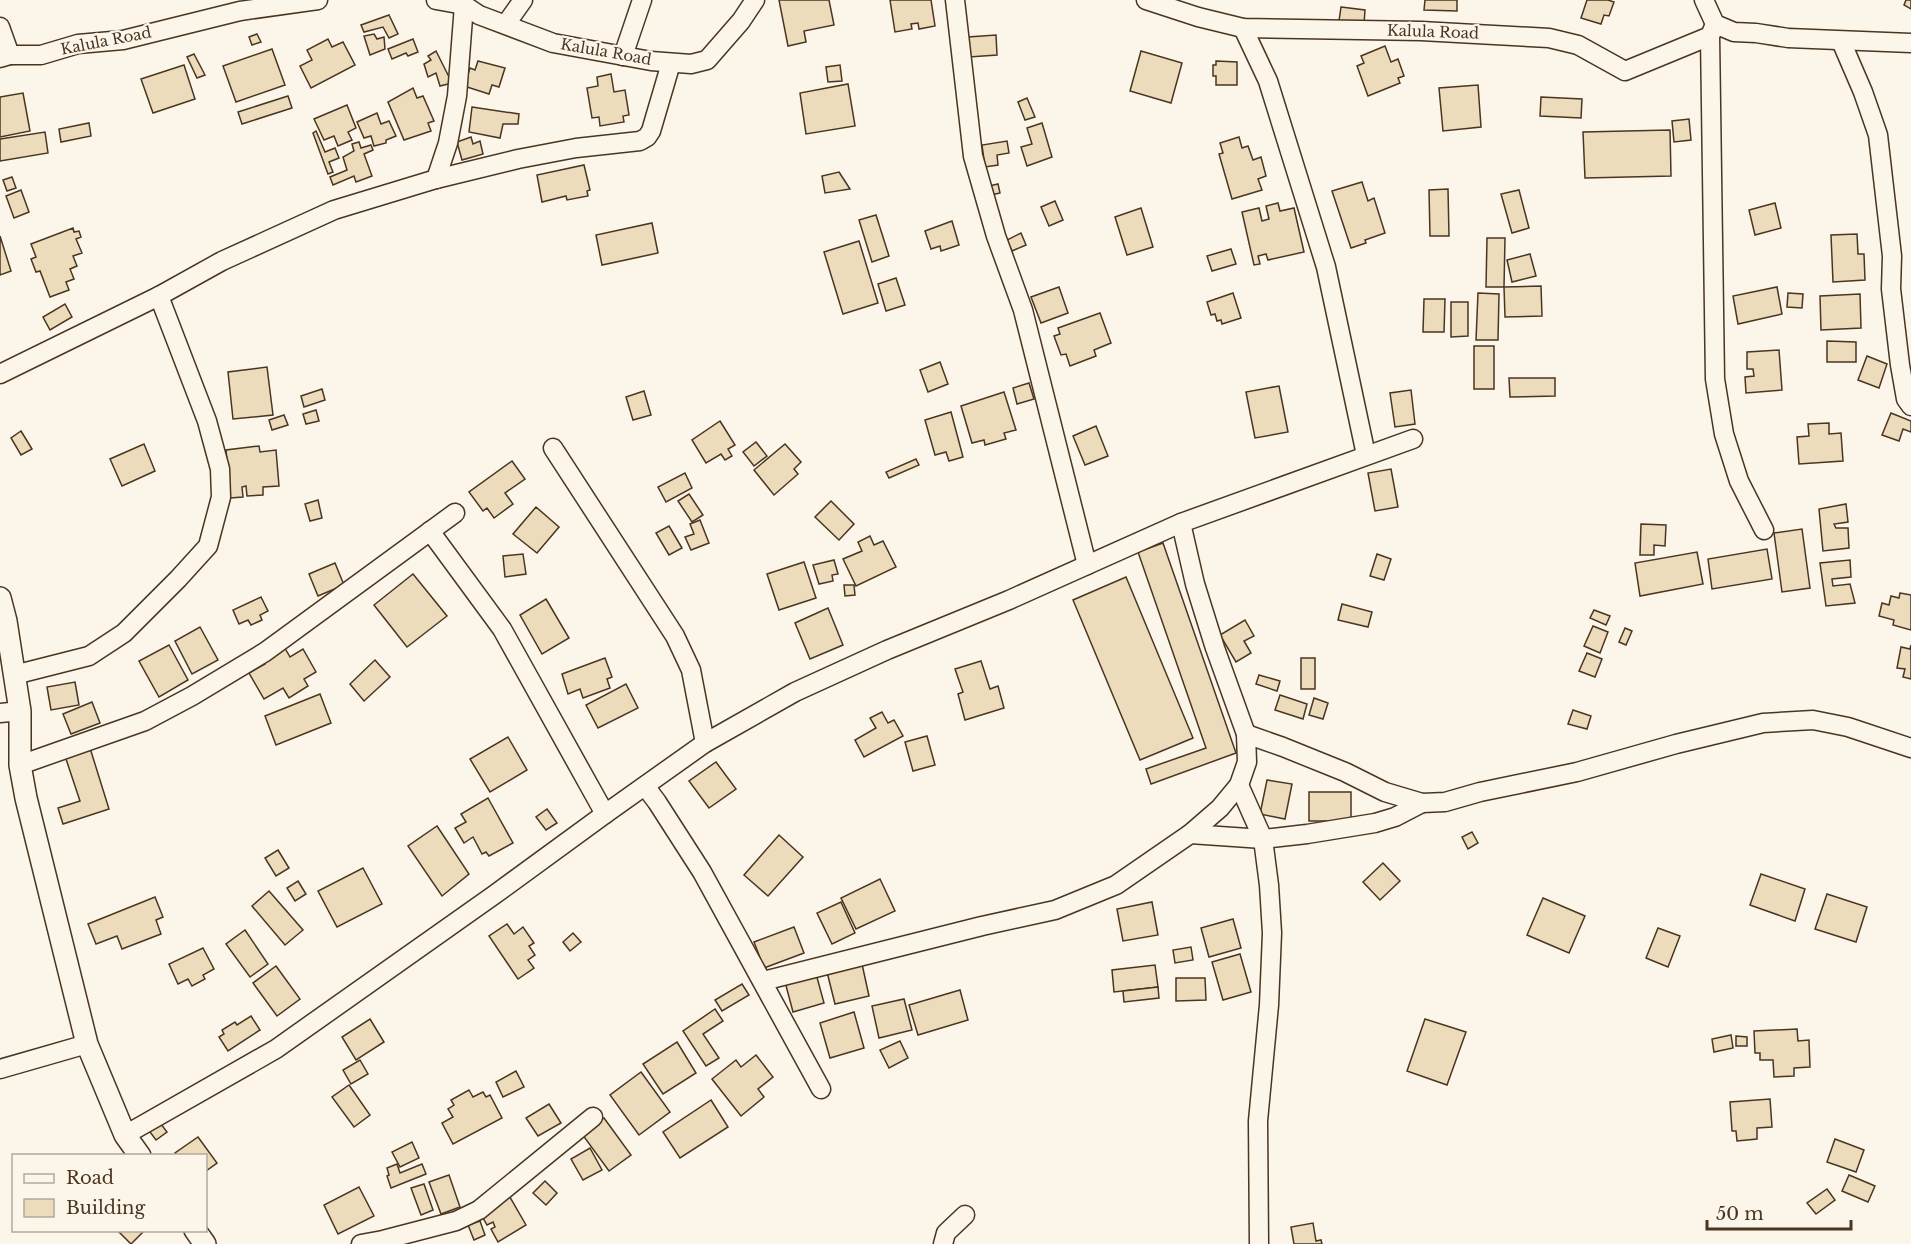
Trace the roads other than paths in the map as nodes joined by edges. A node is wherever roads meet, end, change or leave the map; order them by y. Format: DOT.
graph roads {
  1 [pos="318,0"];
  2 [pos="523,0"];
  3 [pos="642,0"];
  4 [pos="755,0"];
  5 [pos="955,0"];
  6 [pos="1146,0"];
  7 [pos="1704,0"];
  8 [pos="451,2"];
  9 [pos="506,24"];
  10 [pos="0,27"];
  11 [pos="1243,28"];
  12 [pos="1712,30"];
  13 [pos="1841,41"];
  14 [pos="1911,43"];
  15 [pos="623,56"];
  16 [pos="5,57"];
  17 [pos="671,63"];
  18 [pos="436,179"];
  19 [pos="159,296"];
  20 [pos="0,374"];
  21 [pos="1911,406"];
  22 [pos="1413,439"];
  23 [pos="553,448"];
  24 [pos="1366,456"];
  25 [pos="455,513"];
  26 [pos="1181,523"];
  27 [pos="1764,530"];
  28 [pos="430,531"];
  29 [pos="1088,565"];
  30 [pos="0,597"];
  31 [pos="14,675"];
  32 [pos="10,712"];
  33 [pos="1246,734"];
  34 [pos="705,743"];
  35 [pos="1911,748"];
  36 [pos="20,765"];
  37 [pos="1239,785"];
  38 [pos="645,786"];
  39 [pos="1422,803"];
  40 [pos="604,814"];
  41 [pos="1190,834"];
  42 [pos="1263,839"];
  43 [pos="763,981"];
  44 [pos="87,1044"];
  45 [pos="0,1069"];
  46 [pos="821,1089"];
  47 [pos="593,1117"];
  48 [pos="125,1135"];
  49 [pos="139,1154"];
  50 [pos="965,1215"];
  51 [pos="361,1244"];
  52 [pos="943,1244"];
  53 [pos="1259,1244"];
  1 -- 16 [label="street, Kalula Road"];
  2 -- 9 [label="street"];
  3 -- 15 [label="street"];
  4 -- 17 [label="street, Kalula Road"];
  5 -- 29 [label="street"];
  6 -- 11 [label="street, Kalula Road"];
  7 -- 12 [label="street"];
  8 -- 9 [label="street, Kalula Road"];
  8 -- 18 [label="street"];
  9 -- 15 [label="street, Kalula Road"];
  10 -- 16 [label="street"];
  11 -- 12 [label="street, Kalula Road"];
  11 -- 24 [label="street"];
  12 -- 13 [label="street"];
  12 -- 27 [label="street"];
  13 -- 14 [label="street"];
  13 -- 21 [label="street"];
  15 -- 17 [label="street, Kalula Road"];
  17 -- 18 [label="street"];
  18 -- 19 [label="street"];
  19 -- 20 [label="street"];
  19 -- 31 [label="street"];
  22 -- 24 [label="street"];
  23 -- 34 [label="street"];
  24 -- 26 [label="street"];
  25 -- 28 [label="street"];
  26 -- 29 [label="street"];
  26 -- 33 [label="street"];
  28 -- 36 [label="street"];
  28 -- 40 [label="street"];
  29 -- 34 [label="street"];
  30 -- 31 [label="street"];
  31 -- 32 [label="street"];
  32 -- 36 [label="street"];
  33 -- 37 [label="street"];
  33 -- 39 [label="street"];
  34 -- 38 [label="street"];
  35 -- 39 [label="street"];
  36 -- 44 [label="street"];
  37 -- 41 [label="street"];
  37 -- 42 [label="street"];
  38 -- 40 [label="street"];
  38 -- 43 [label="street"];
  39 -- 42 [label="street"];
  40 -- 48 [label="street"];
  41 -- 42 [label="street"];
  41 -- 43 [label="street"];
  42 -- 53 [label="street"];
  43 -- 46 [label="street"];
  44 -- 45 [label="street"];
  44 -- 48 [label="street"];
  47 -- 51 [label="street"];
  48 -- 49 [label="street"];
  50 -- 52 [label="street"];
}
